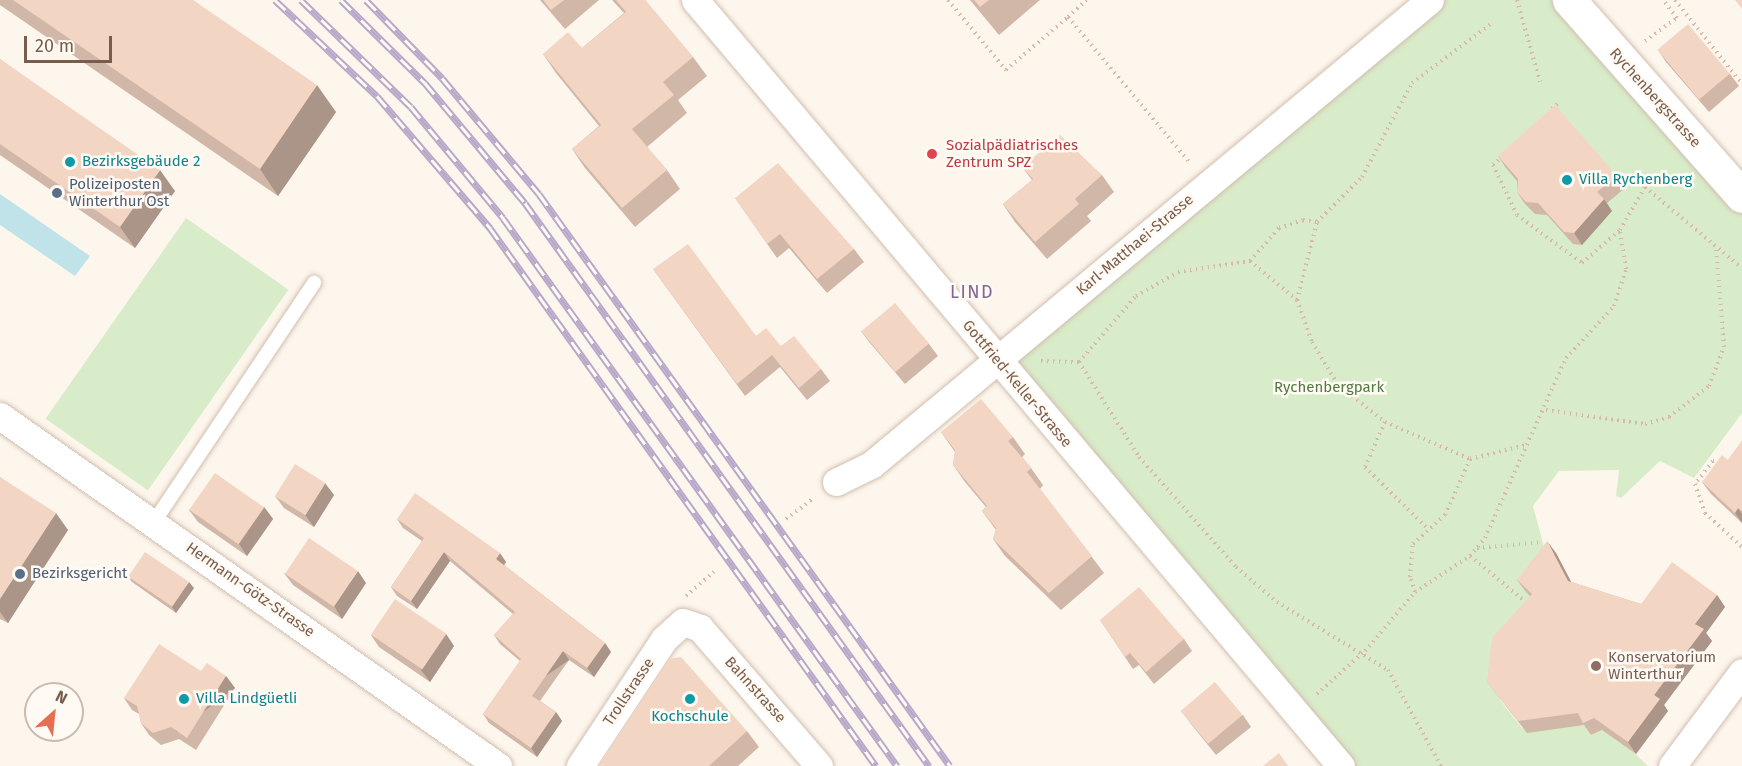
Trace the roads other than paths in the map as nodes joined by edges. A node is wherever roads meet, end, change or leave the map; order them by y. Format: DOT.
graph roads {
  1 [pos="695,0"];
  2 [pos="1430,0"];
  3 [pos="1569,0"];
  4 [pos="1742,196"];
  5 [pos="314,283"];
  6 [pos="998,361"];
  7 [pos="0,416"];
  8 [pos="836,482"];
  9 [pos="154,522"];
  10 [pos="683,622"];
  11 [pos="1742,672"];
  12 [pos="498,766"];
  13 [pos="580,766"];
  14 [pos="819,766"];
  15 [pos="1341,766"];
  16 [pos="1672,766"];
  1 -- 6 [label="street, Gottfried-Keller-Strasse"];
  2 -- 6 [label="street, Karl-Matthaei-Strasse"];
  3 -- 4 [label="street, Rychenbergstrasse"];
  5 -- 9 [label="lane"];
  6 -- 8 [label="street, Karl-Matthaei-Strasse"];
  6 -- 15 [label="street, Gottfried-Keller-Strasse"];
  7 -- 9 [label="street, Hermann-Götz-Strasse"];
  9 -- 12 [label="street, Hermann-Götz-Strasse"];
  10 -- 13 [label="street, Trollstrasse"];
  10 -- 14 [label="street, Bahnstrasse"];
  11 -- 16 [label="street"];
}
